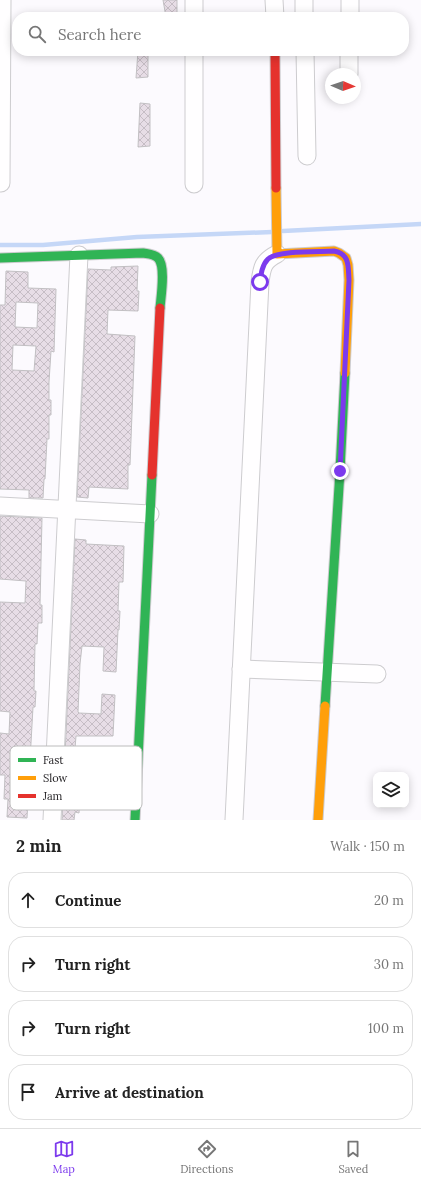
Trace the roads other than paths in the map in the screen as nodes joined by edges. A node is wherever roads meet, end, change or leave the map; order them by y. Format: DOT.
graph roads {
  1 [pos="2,0"];
  2 [pos="194,0"];
  3 [pos="274,0"];
  4 [pos="304,0"];
  5 [pos="350,0"];
  6 [pos="194,12"];
  7 [pos="275,12"];
  8 [pos="304,12"];
  9 [pos="350,12"];
  10 [pos="194,56"];
  11 [pos="275,56"];
  12 [pos="305,56"];
  13 [pos="349,56"];
  14 [pos="349,68"];
  15 [pos="307,156"];
  16 [pos="1,183"];
  17 [pos="194,184"];
  18 [pos="277,248"];
  19 [pos="79,255"];
  20 [pos="0,258"];
  21 [pos="0,506"];
  22 [pos="67,510"];
  23 [pos="150,514"];
  24 [pos="241,669"];
  25 [pos="327,672"];
  26 [pos="377,674"];
  27 [pos="56,746"];
  28 [pos="139,746"];
  29 [pos="52,810"];
  30 [pos="135,810"];
  31 [pos="52,820"];
  32 [pos="135,820"];
  33 [pos="234,820"];
  34 [pos="318,820"];
  1 -- 16 [label="street"];
  2 -- 6 [label="street"];
  3 -- 7 [label="street"];
  4 -- 8 [label="street"];
  5 -- 9 [label="street"];
  10 -- 17 [label="street"];
  11 -- 18 [label="street"];
  12 -- 15 [label="street"];
  13 -- 14 [label="street"];
  18 -- 24 [label="street"];
  18 -- 25 [label="street"];
  19 -- 20 [label="street"];
  19 -- 22 [label="street"];
  19 -- 23 [label="street"];
  21 -- 22 [label="street"];
  22 -- 23 [label="street"];
  22 -- 27 [label="street"];
  23 -- 28 [label="street"];
  24 -- 25 [label="street"];
  24 -- 33 [label="street"];
  25 -- 26 [label="street"];
  25 -- 34 [label="street"];
  29 -- 31 [label="street"];
  30 -- 32 [label="street"];
}
